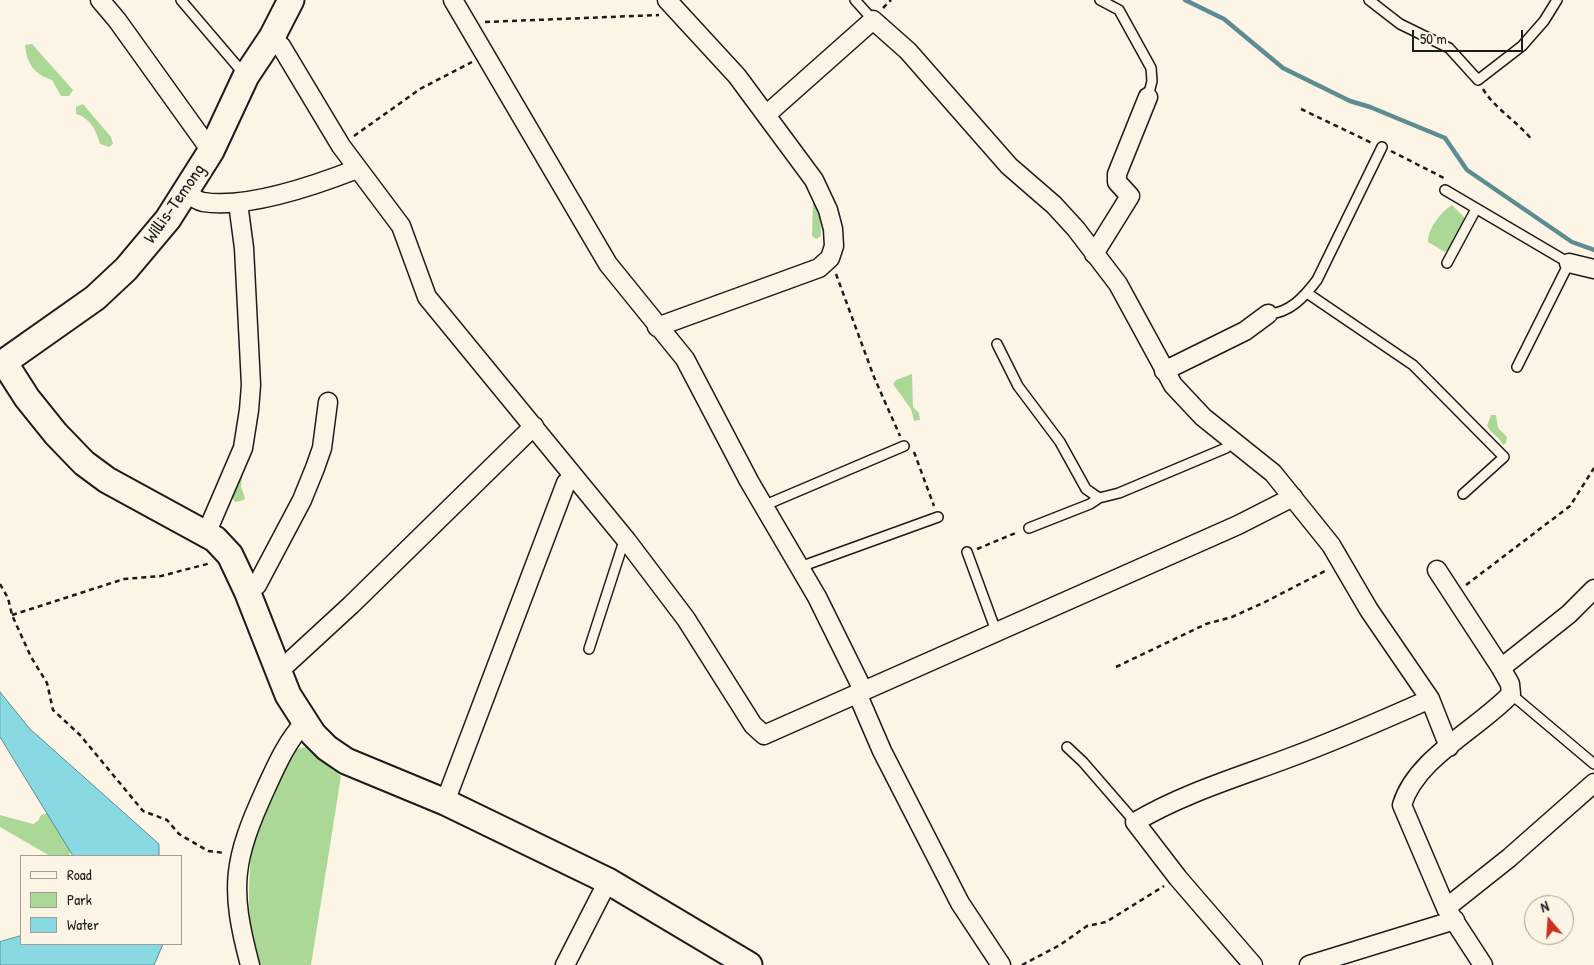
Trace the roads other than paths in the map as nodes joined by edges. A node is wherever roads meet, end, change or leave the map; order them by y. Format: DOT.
graph roads {
  1 [pos="100,0"];
  2 [pos="181,0"];
  3 [pos="291,0"];
  4 [pos="453,0"];
  5 [pos="855,0"];
  6 [pos="1100,0"];
  7 [pos="1368,0"];
  8 [pos="1557,0"];
  9 [pos="672,6"];
  10 [pos="873,20"];
  11 [pos="272,37"];
  12 [pos="246,76"];
  13 [pos="1148,97"];
  14 [pos="766,115"];
  15 [pos="1382,147"];
  16 [pos="211,152"];
  17 [pos="357,170"];
  18 [pos="1444,190"];
  19 [pos="186,192"];
  20 [pos="238,204"];
  21 [pos="1476,209"];
  22 [pos="1094,254"];
  23 [pos="1447,263"];
  24 [pos="1569,263"];
  25 [pos="1594,269"];
  26 [pos="1307,293"];
  27 [pos="1268,314"];
  28 [pos="657,327"];
  29 [pos="45,333"];
  30 [pos="997,344"];
  31 [pos="2,364"];
  32 [pos="1517,367"];
  33 [pos="1164,371"];
  34 [pos="0,387"];
  35 [pos="27,398"];
  36 [pos="328,402"];
  37 [pos="534,426"];
  38 [pos="1232,442"];
  39 [pos="904,446"];
  40 [pos="573,476"];
  41 [pos="1462,494"];
  42 [pos="1293,497"];
  43 [pos="1099,498"];
  44 [pos="763,506"];
  45 [pos="938,517"];
  46 [pos="1029,528"];
  47 [pos="206,534"];
  48 [pos="628,541"];
  49 [pos="967,552"];
  50 [pos="800,567"];
  51 [pos="1438,570"];
  52 [pos="1594,589"];
  53 [pos="248,591"];
  54 [pos="996,631"];
  55 [pos="589,649"];
  56 [pos="1501,668"];
  57 [pos="278,669"];
  58 [pos="860,692"];
  59 [pos="1511,694"];
  60 [pos="1430,699"];
  61 [pos="305,722"];
  62 [pos="1067,747"];
  63 [pos="1449,747"];
  64 [pos="1594,764"];
  65 [pos="1594,783"];
  66 [pos="444,802"];
  67 [pos="1135,822"];
  68 [pos="608,881"];
  69 [pos="1451,914"];
  70 [pos="250,965"];
  71 [pos="565,965"];
  72 [pos="749,965"];
  73 [pos="1001,965"];
  74 [pos="1253,965"];
  75 [pos="1309,965"];
  76 [pos="1483,965"];
  1 -- 16 [label="street"];
  2 -- 12 [label="lane"];
  3 -- 11 [label="main road, Willis-Temong"];
  4 -- 28 [label="street"];
  5 -- 10 [label="lane"];
  6 -- 13 [label="lane"];
  7 -- 8 [label="lane"];
  9 -- 14 [label="street"];
  10 -- 14 [label="street"];
  10 -- 22 [label="street"];
  11 -- 12 [label="main road, Willis-Temong"];
  11 -- 17 [label="street"];
  12 -- 16 [label="main road, Willis-Temong"];
  13 -- 22 [label="street"];
  14 -- 28 [label="street"];
  15 -- 26 [label="lane"];
  16 -- 19 [label="main road, Willis-Temong"];
  17 -- 20 [label="street"];
  17 -- 37 [label="street"];
  18 -- 21 [label="lane"];
  19 -- 20 [label="street"];
  19 -- 29 [label="main road, Willis-Temong"];
  20 -- 47 [label="street"];
  21 -- 23 [label="lane"];
  21 -- 24 [label="lane"];
  22 -- 33 [label="street"];
  24 -- 25 [label="street"];
  24 -- 32 [label="lane"];
  26 -- 27 [label="lane"];
  26 -- 41 [label="lane"];
  27 -- 33 [label="street"];
  28 -- 44 [label="street"];
  29 -- 31 [label="main road, Willis-Temong"];
  29 -- 35 [label="main road"];
  30 -- 43 [label="lane"];
  31 -- 35 [label="main road"];
  33 -- 38 [label="street"];
  34 -- 35 [label="main road"];
  35 -- 47 [label="main road"];
  36 -- 53 [label="street"];
  37 -- 40 [label="street"];
  37 -- 57 [label="street"];
  38 -- 42 [label="street"];
  38 -- 43 [label="lane"];
  39 -- 44 [label="lane"];
  40 -- 48 [label="street"];
  40 -- 66 [label="street"];
  42 -- 54 [label="street"];
  42 -- 60 [label="street"];
  43 -- 46 [label="lane"];
  44 -- 50 [label="street"];
  45 -- 50 [label="lane"];
  47 -- 53 [label="main road"];
  48 -- 55 [label="lane"];
  48 -- 58 [label="street"];
  49 -- 54 [label="lane"];
  50 -- 58 [label="street"];
  51 -- 56 [label="street"];
  52 -- 56 [label="street"];
  53 -- 57 [label="main road"];
  54 -- 58 [label="street"];
  56 -- 59 [label="street"];
  57 -- 61 [label="main road"];
  58 -- 73 [label="street"];
  59 -- 63 [label="street"];
  59 -- 64 [label="lane"];
  60 -- 63 [label="street"];
  60 -- 67 [label="street"];
  61 -- 66 [label="main road"];
  61 -- 70 [label="street"];
  62 -- 67 [label="lane"];
  63 -- 69 [label="street"];
  65 -- 69 [label="street"];
  66 -- 68 [label="main road"];
  67 -- 74 [label="street"];
  68 -- 71 [label="street"];
  68 -- 72 [label="main road"];
  69 -- 75 [label="street"];
  69 -- 76 [label="street"];
}
